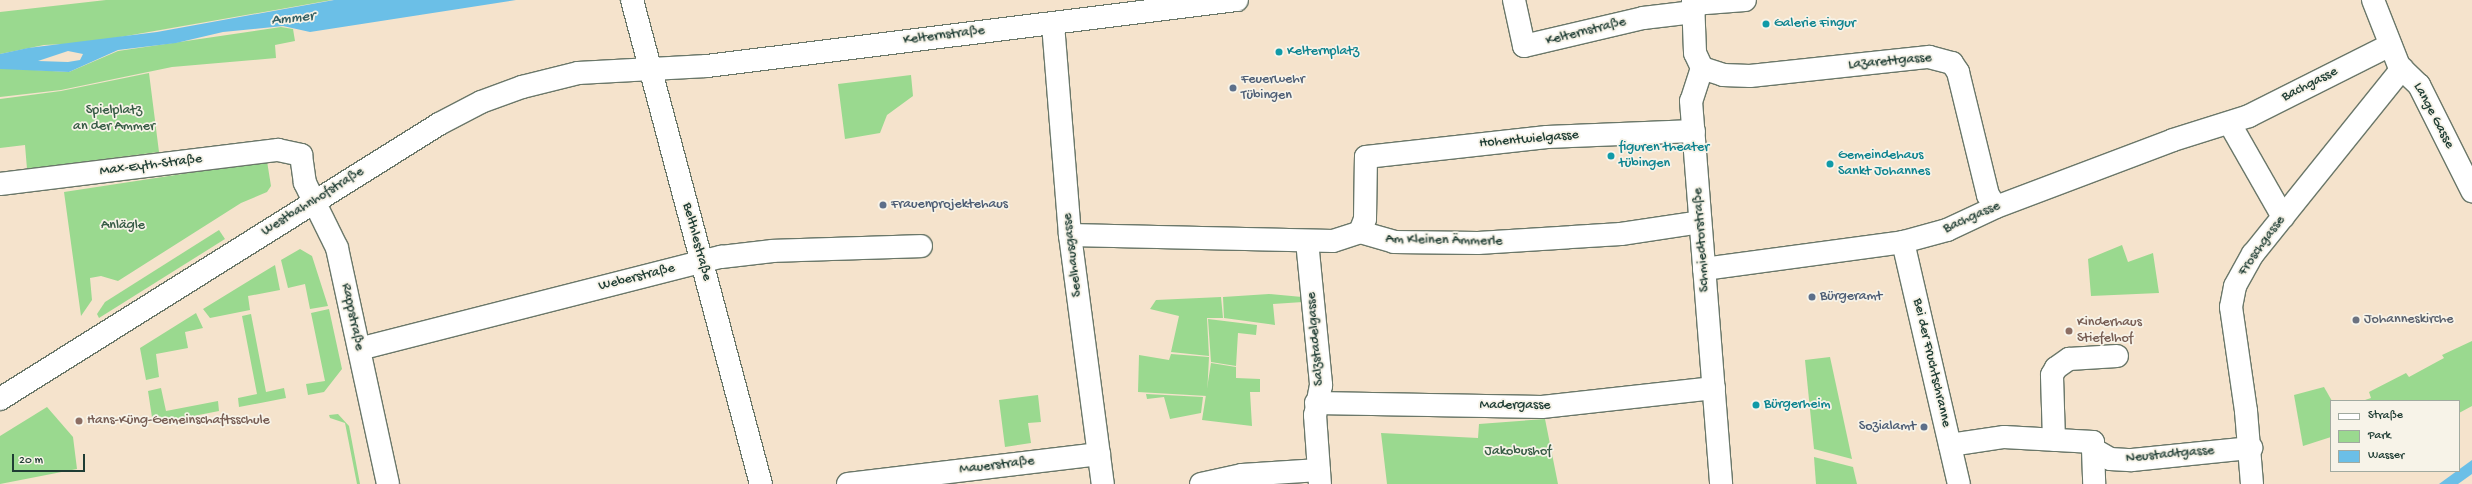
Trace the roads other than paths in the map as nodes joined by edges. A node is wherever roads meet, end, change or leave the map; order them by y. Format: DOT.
graph roads {
  1 [pos="632,0"];
  2 [pos="1237,0"];
  3 [pos="1514,0"];
  4 [pos="1745,0"];
  5 [pos="2373,0"];
  6 [pos="1693,6"];
  7 [pos="1053,24"];
  8 [pos="2390,45"];
  9 [pos="1702,68"];
  10 [pos="651,69"];
  11 [pos="2402,69"];
  12 [pos="2230,124"];
  13 [pos="1694,131"];
  14 [pos="301,155"];
  15 [pos="0,184"];
  16 [pos="2472,191"];
  17 [pos="315,200"];
  18 [pos="1996,206"];
  19 [pos="2283,217"];
  20 [pos="1700,222"];
  21 [pos="1360,232"];
  22 [pos="1070,236"];
  23 [pos="1307,241"];
  24 [pos="1903,242"];
  25 [pos="921,246"];
  26 [pos="701,262"];
  27 [pos="1704,269"];
  28 [pos="359,349"];
  29 [pos="2117,356"];
  30 [pos="1714,388"];
  31 [pos="0,398"];
  32 [pos="1316,403"];
  33 [pos="2054,440"];
  34 [pos="1950,445"];
  35 [pos="2250,448"];
  36 [pos="2093,449"];
  37 [pos="1099,454"];
  38 [pos="1320,477"];
  39 [pos="388,484"];
  40 [pos="761,484"];
  41 [pos="848,484"];
  42 [pos="1103,484"];
  43 [pos="1201,484"];
  44 [pos="1721,484"];
  45 [pos="1959,484"];
  46 [pos="2094,484"];
  47 [pos="2252,484"];
  1 -- 10 [label="street, Belthlestraße"];
  2 -- 7 [label="street, Kelternstraße"];
  3 -- 6 [label="street, Kelternstraße"];
  4 -- 6 [label="street"];
  5 -- 8 [label="street, Lange Gasse"];
  6 -- 9 [label="street"];
  7 -- 10 [label="street, Kelternstraße"];
  7 -- 22 [label="street, Seelhausgasse"];
  8 -- 11 [label="street, Lange Gasse"];
  8 -- 12 [label="street, Bachgasse"];
  9 -- 13 [label="street, Schmiedtorstraße"];
  9 -- 18 [label="street, Lazarettgasse"];
  10 -- 17 [label="street, Westbahnhofstraße"];
  10 -- 26 [label="street, Belthlestraße"];
  11 -- 16 [label="street, Lange Gasse"];
  11 -- 19 [label="street, Froschgasse"];
  12 -- 18 [label="street, Bachgasse"];
  12 -- 19 [label="street"];
  13 -- 20 [label="street, Schmiedtorstraße"];
  13 -- 21 [label="street, Hohentwielgasse"];
  14 -- 15 [label="street, Max-Eyth-Straße"];
  14 -- 17 [label="street, Rappstraße"];
  17 -- 28 [label="street, Rappstraße"];
  17 -- 31 [label="street, Westbahnhofstraße"];
  18 -- 24 [label="street, Bachgasse"];
  19 -- 35 [label="street, Froschgasse"];
  20 -- 21 [label="street, Am Kleinen Ämmerle"];
  20 -- 27 [label="street, Schmiedtorstraße"];
  21 -- 23 [label="street"];
  22 -- 23 [label="street"];
  22 -- 37 [label="street, Seelhausgasse"];
  23 -- 32 [label="street, Salzstadelgasse"];
  24 -- 27 [label="street, Bachgasse"];
  24 -- 34 [label="street, Bei der Fruchtschranne"];
  25 -- 26 [label="street, Weberstraße"];
  26 -- 28 [label="street, Weberstraße"];
  26 -- 40 [label="street, Belthlestraße"];
  27 -- 30 [label="street, Schmiedtorstraße"];
  28 -- 39 [label="street, Rappstraße"];
  29 -- 33 [label="street"];
  30 -- 32 [label="street, Madergasse"];
  30 -- 44 [label="street, Schmiedtorstraße"];
  32 -- 38 [label="street, Salzstadelgasse"];
  33 -- 34 [label="street, Neustadtgasse"];
  33 -- 36 [label="street, Neustadtgasse"];
  34 -- 45 [label="street, Bei der Fruchtschranne"];
  35 -- 36 [label="street, Neustadtgasse"];
  35 -- 47 [label="street, Froschgasse"];
  36 -- 46 [label="street"];
  37 -- 41 [label="street, Mauerstraße"];
  37 -- 42 [label="street, Seelhausgasse"];
  38 -- 43 [label="street"];
}
